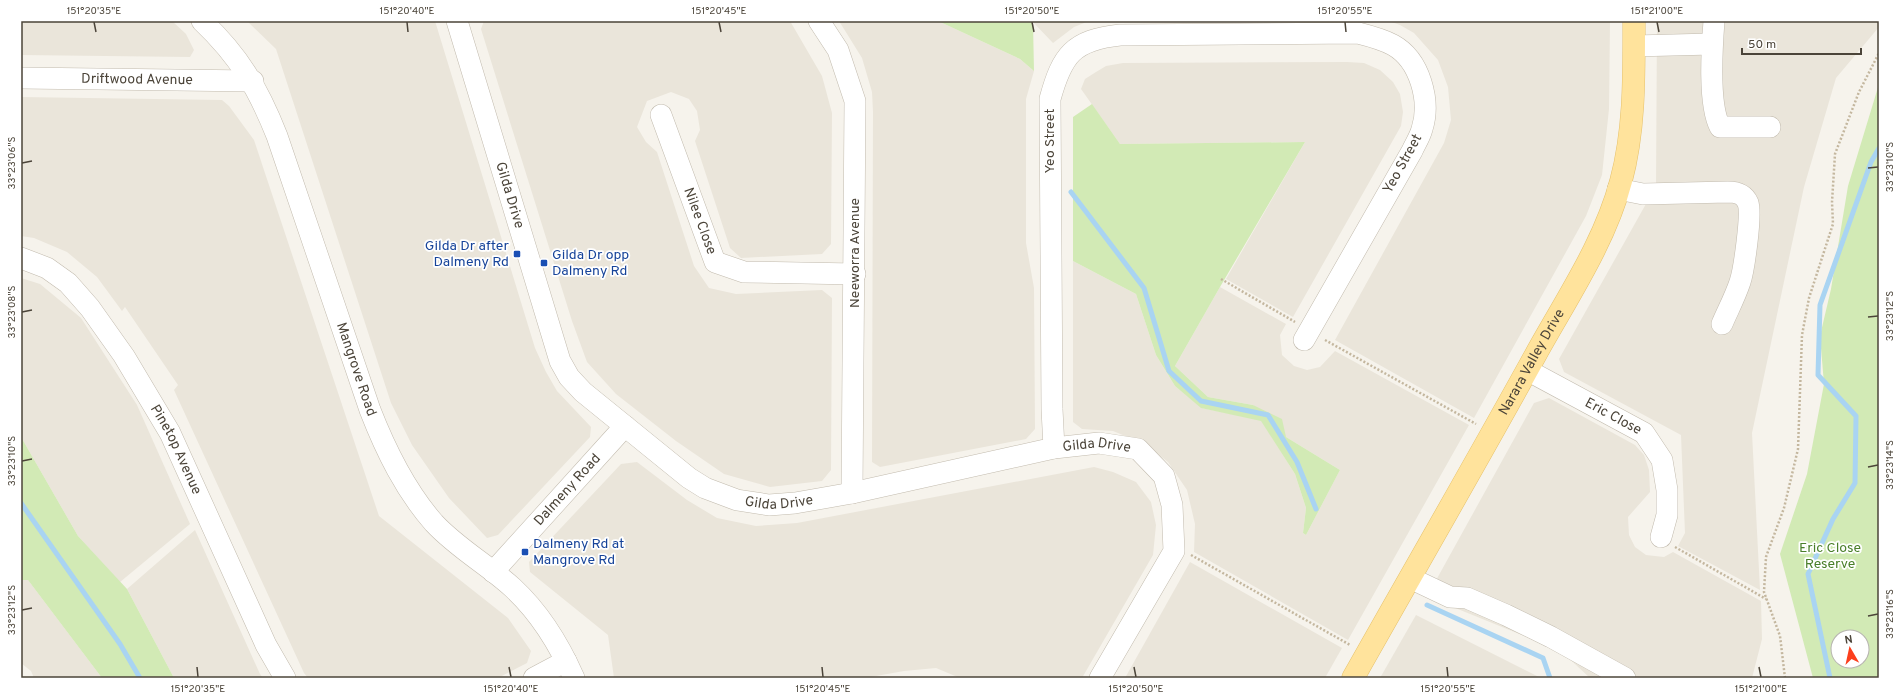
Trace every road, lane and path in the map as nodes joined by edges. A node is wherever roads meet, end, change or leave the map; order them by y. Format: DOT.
graph roads {
  1 [pos="202,21"];
  2 [pos="456,21"];
  3 [pos="819,21"];
  4 [pos="1634,21"];
  5 [pos="1714,21"];
  6 [pos="1279,27"];
  7 [pos="1712,44"];
  8 [pos="1634,46"];
  9 [pos="1879,53"];
  10 [pos="21,78"];
  11 [pos="253,81"];
  12 [pos="661,115"];
  13 [pos="1770,127"];
  14 [pos="1618,190"];
  15 [pos="21,258"];
  16 [pos="855,274"];
  17 [pos="1221,279"];
  18 [pos="1722,324"];
  19 [pos="1307,335"];
  20 [pos="1528,370"];
  21 [pos="1480,418"];
  22 [pos="625,426"];
  23 [pos="1054,448"];
  24 [pos="852,493"];
  25 [pos="1662,534"];
  26 [pos="1174,546"];
  27 [pos="493,572"];
  28 [pos="1410,578"];
  29 [pos="1767,600"];
  30 [pos="1366,654"];
  31 [pos="570,669"];
  32 [pos="285,678"];
  33 [pos="534,678"];
  34 [pos="1100,678"];
  35 [pos="1353,678"];
  36 [pos="1625,678"];
  37 [pos="1785,678"];
  1 -- 11 [label="street, Mangrove Road"];
  2 -- 22 [label="street, Gilda Drive"];
  3 -- 16 [label="street, Neeworra Avenue"];
  4 -- 8 [label="main road, Narara Valley Drive"];
  5 -- 7 [label="street"];
  6 -- 19 [label="street, Yeo Street"];
  6 -- 23 [label="street, Yeo Street"];
  7 -- 8 [label="street"];
  7 -- 13 [label="street"];
  8 -- 14 [label="main road, Narara Valley Drive"];
  9 -- 29 [label="path"];
  10 -- 11 [label="street, Driftwood Avenue"];
  11 -- 27 [label="street, Mangrove Road"];
  12 -- 16 [label="street, Nilee Close"];
  14 -- 18 [label="street"];
  14 -- 20 [label="main road, Narara Valley Drive"];
  15 -- 32 [label="street, Pinetop Avenue"];
  16 -- 24 [label="street, Neeworra Avenue"];
  17 -- 19 [label="path"];
  19 -- 21 [label="path"];
  20 -- 25 [label="street, Eric Close"];
  20 -- 28 [label="main road, Narara Valley Drive"];
  22 -- 24 [label="street, Gilda Drive"];
  22 -- 27 [label="street, Dalmeny Road"];
  23 -- 24 [label="street, Gilda Drive"];
  23 -- 26 [label="street, Gilda Drive"];
  25 -- 29 [label="path"];
  26 -- 30 [label="path"];
  26 -- 34 [label="street, Gilda Drive"];
  27 -- 31 [label="street, Mangrove Road"];
  28 -- 30 [label="main road, Narara Valley Drive"];
  28 -- 36 [label="street"];
  29 -- 37 [label="path"];
  30 -- 35 [label="main road, Narara Valley Drive"];
  31 -- 33 [label="street"];
}
